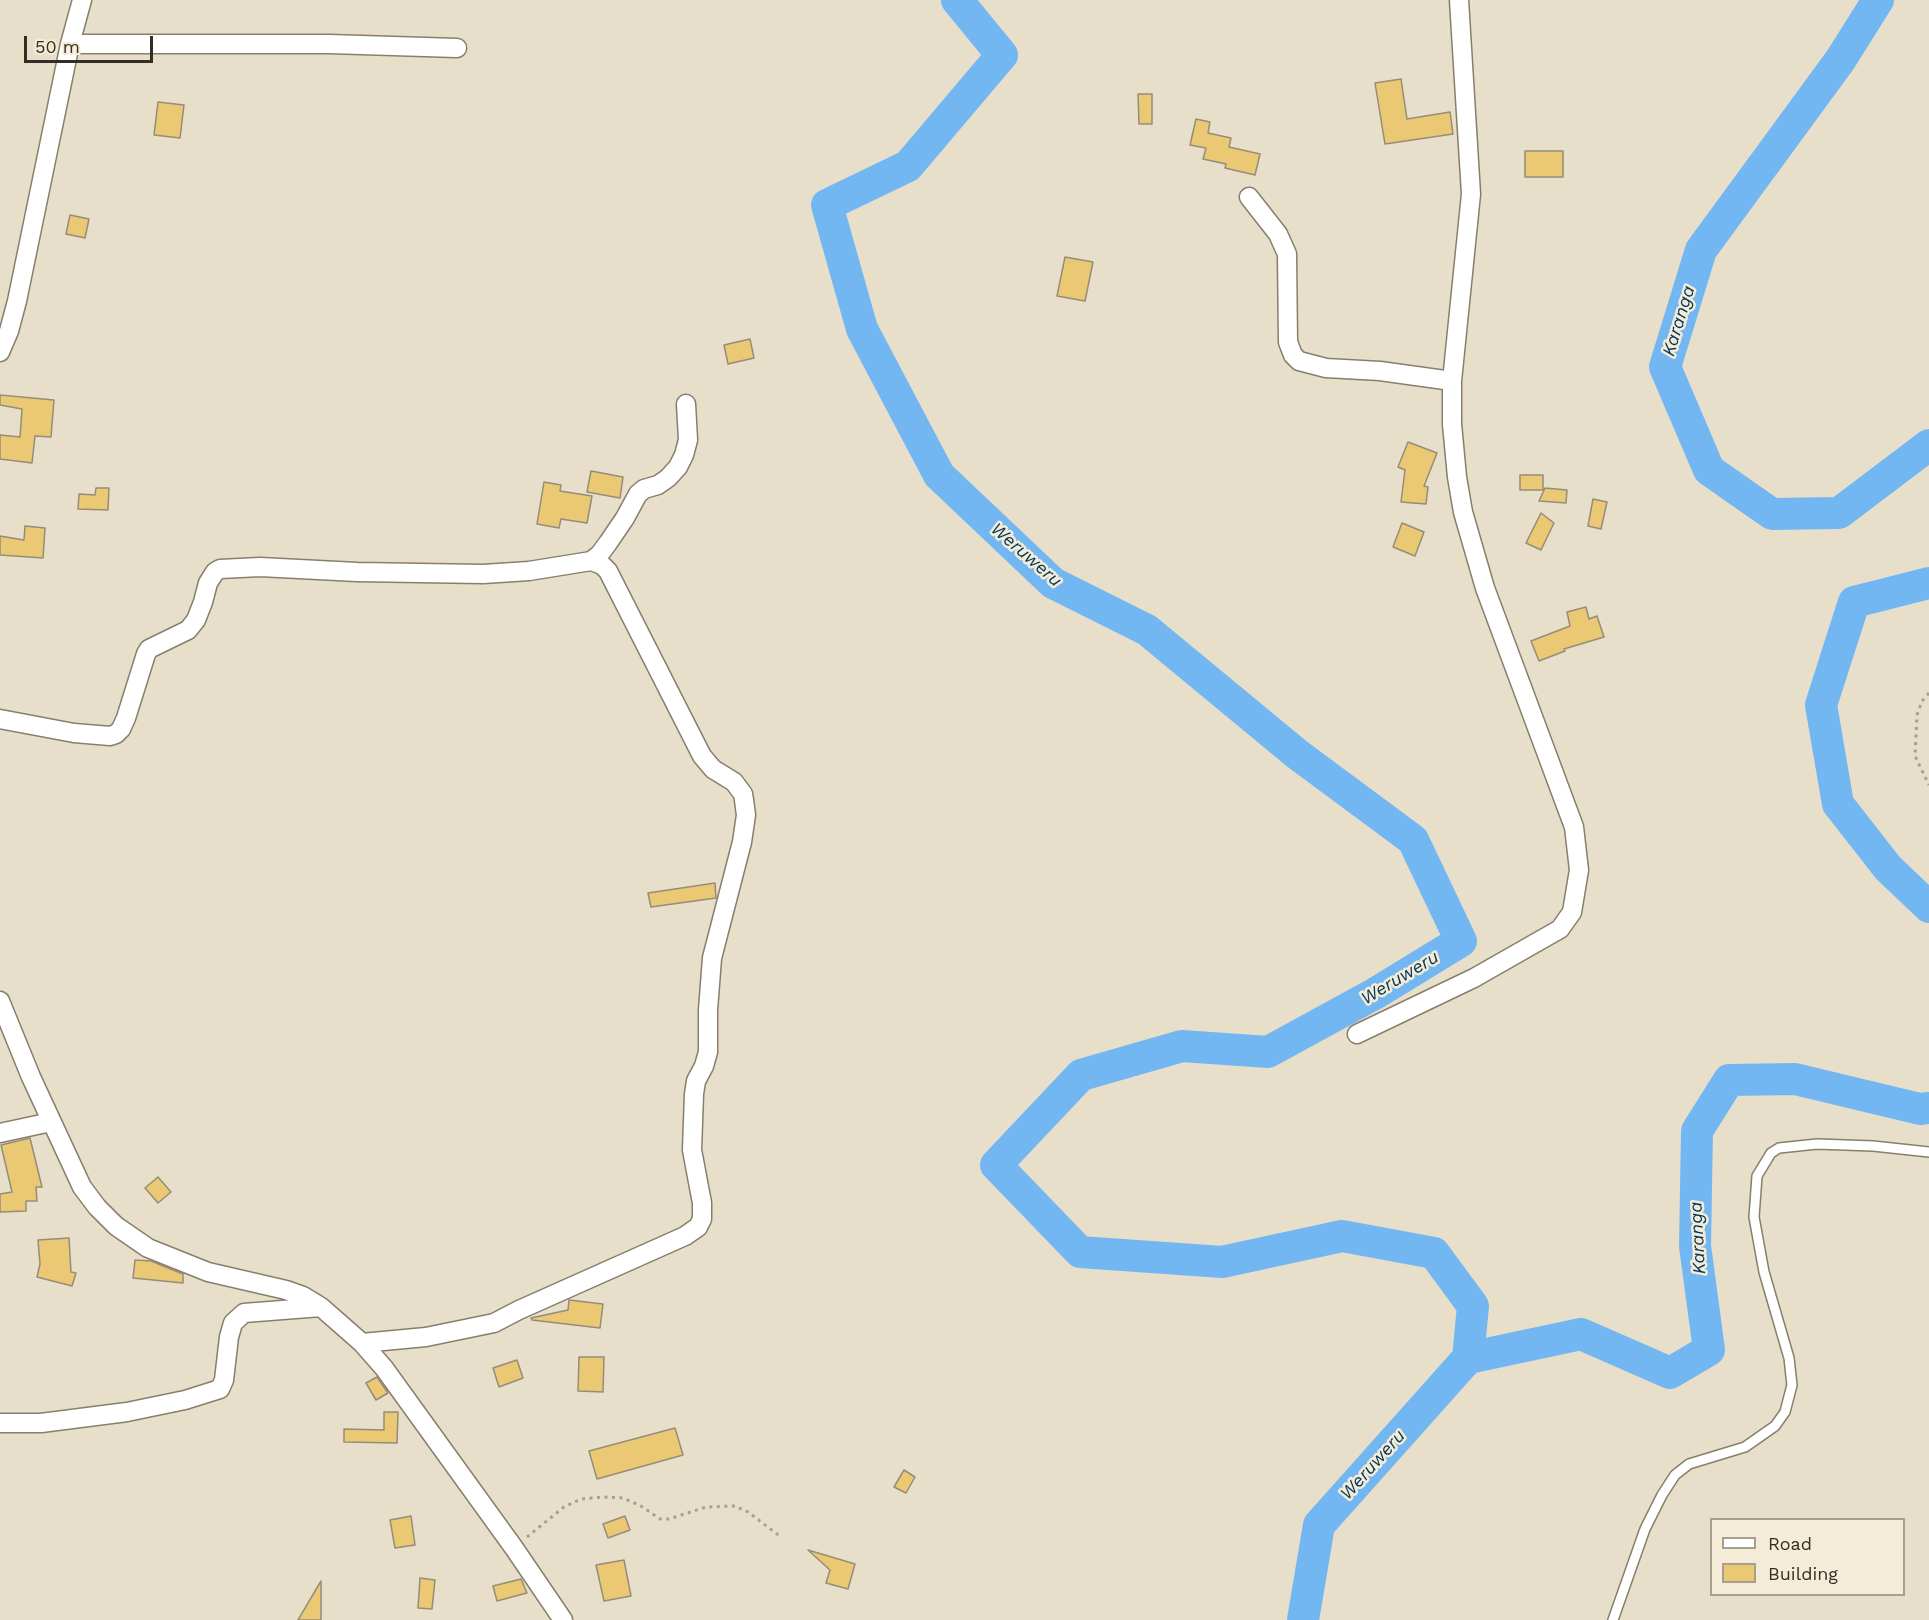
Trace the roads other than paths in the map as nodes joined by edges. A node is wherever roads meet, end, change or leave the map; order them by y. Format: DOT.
graph roads {
  1 [pos="82,0"];
  2 [pos="1459,0"];
  3 [pos="70,44"];
  4 [pos="457,48"];
  5 [pos="1249,197"];
  6 [pos="0,352"];
  7 [pos="1452,381"];
  8 [pos="686,404"];
  9 [pos="591,561"];
  10 [pos="0,719"];
  11 [pos="0,1001"];
  12 [pos="1357,1034"];
  13 [pos="51,1122"];
  14 [pos="0,1133"];
  15 [pos="1929,1152"];
  16 [pos="321,1307"];
  17 [pos="362,1343"];
  18 [pos="0,1423"];
  19 [pos="563,1620"];
  20 [pos="1613,1620"];
  1 -- 3 [label="street"];
  2 -- 7 [label="street"];
  3 -- 4 [label="street"];
  3 -- 6 [label="street"];
  5 -- 7 [label="street"];
  7 -- 12 [label="street"];
  8 -- 9 [label="street"];
  9 -- 10 [label="street"];
  9 -- 17 [label="street"];
  11 -- 13 [label="street"];
  13 -- 14 [label="street"];
  13 -- 16 [label="street"];
  15 -- 20 [label="lane"];
  16 -- 17 [label="street"];
  16 -- 18 [label="street"];
  17 -- 19 [label="street"];
}
